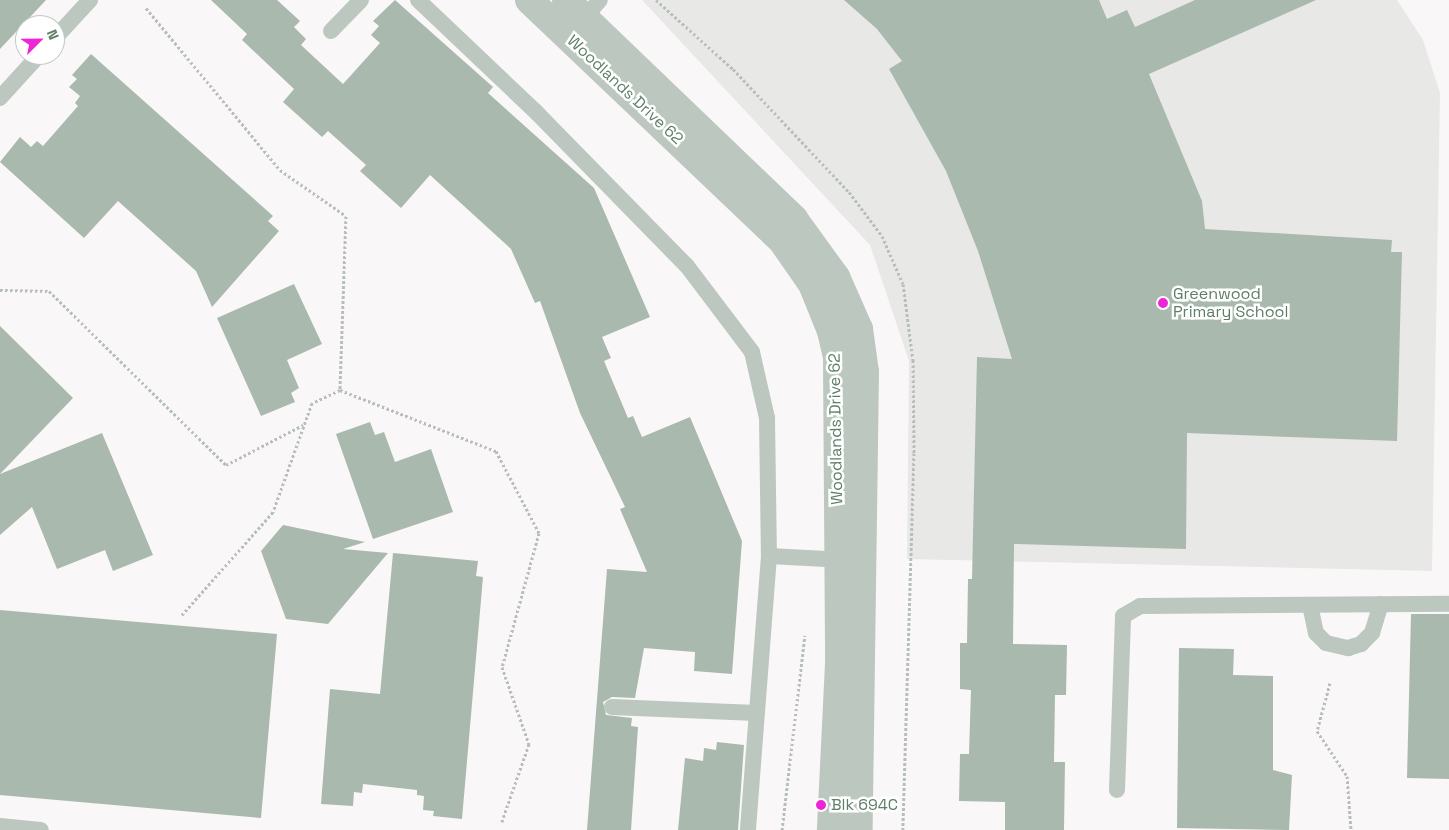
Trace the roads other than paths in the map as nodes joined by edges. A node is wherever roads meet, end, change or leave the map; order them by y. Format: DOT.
graph roads {
  1 [pos="90,0"];
  2 [pos="361,0"];
  3 [pos="418,0"];
  4 [pos="529,0"];
  5 [pos="579,13"];
  6 [pos="65,27"];
  7 [pos="331,31"];
  8 [pos="30,65"];
  9 [pos="0,98"];
  10 [pos="769,556"];
  11 [pos="850,561"];
  12 [pos="1381,604"];
  13 [pos="1449,604"];
  14 [pos="1310,605"];
  15 [pos="612,707"];
  16 [pos="756,713"];
  17 [pos="1117,790"];
  18 [pos="0,826"];
  19 [pos="41,830"];
  20 [pos="748,830"];
  21 [pos="831,830"];
  22 [pos="859,830"];
  1 -- 6 [label="lane"];
  2 -- 7 [label="lane"];
  3 -- 10 [label="lane"];
  4 -- 5 [label="street, Woodlands Drive 62"];
  5 -- 11 [label="street, Woodlands Drive 62"];
  8 -- 9 [label="lane"];
  10 -- 11 [label="lane"];
  10 -- 16 [label="lane"];
  11 -- 21 [label="street, Woodlands Drive 62"];
  11 -- 22 [label="street, Woodlands Drive 62"];
  12 -- 13 [label="lane"];
  12 -- 14 [label="lane"];
  12 -- 14 [label="lane"];
  14 -- 17 [label="lane"];
  15 -- 16 [label="lane"];
  16 -- 20 [label="lane"];
  18 -- 19 [label="lane"];
}
